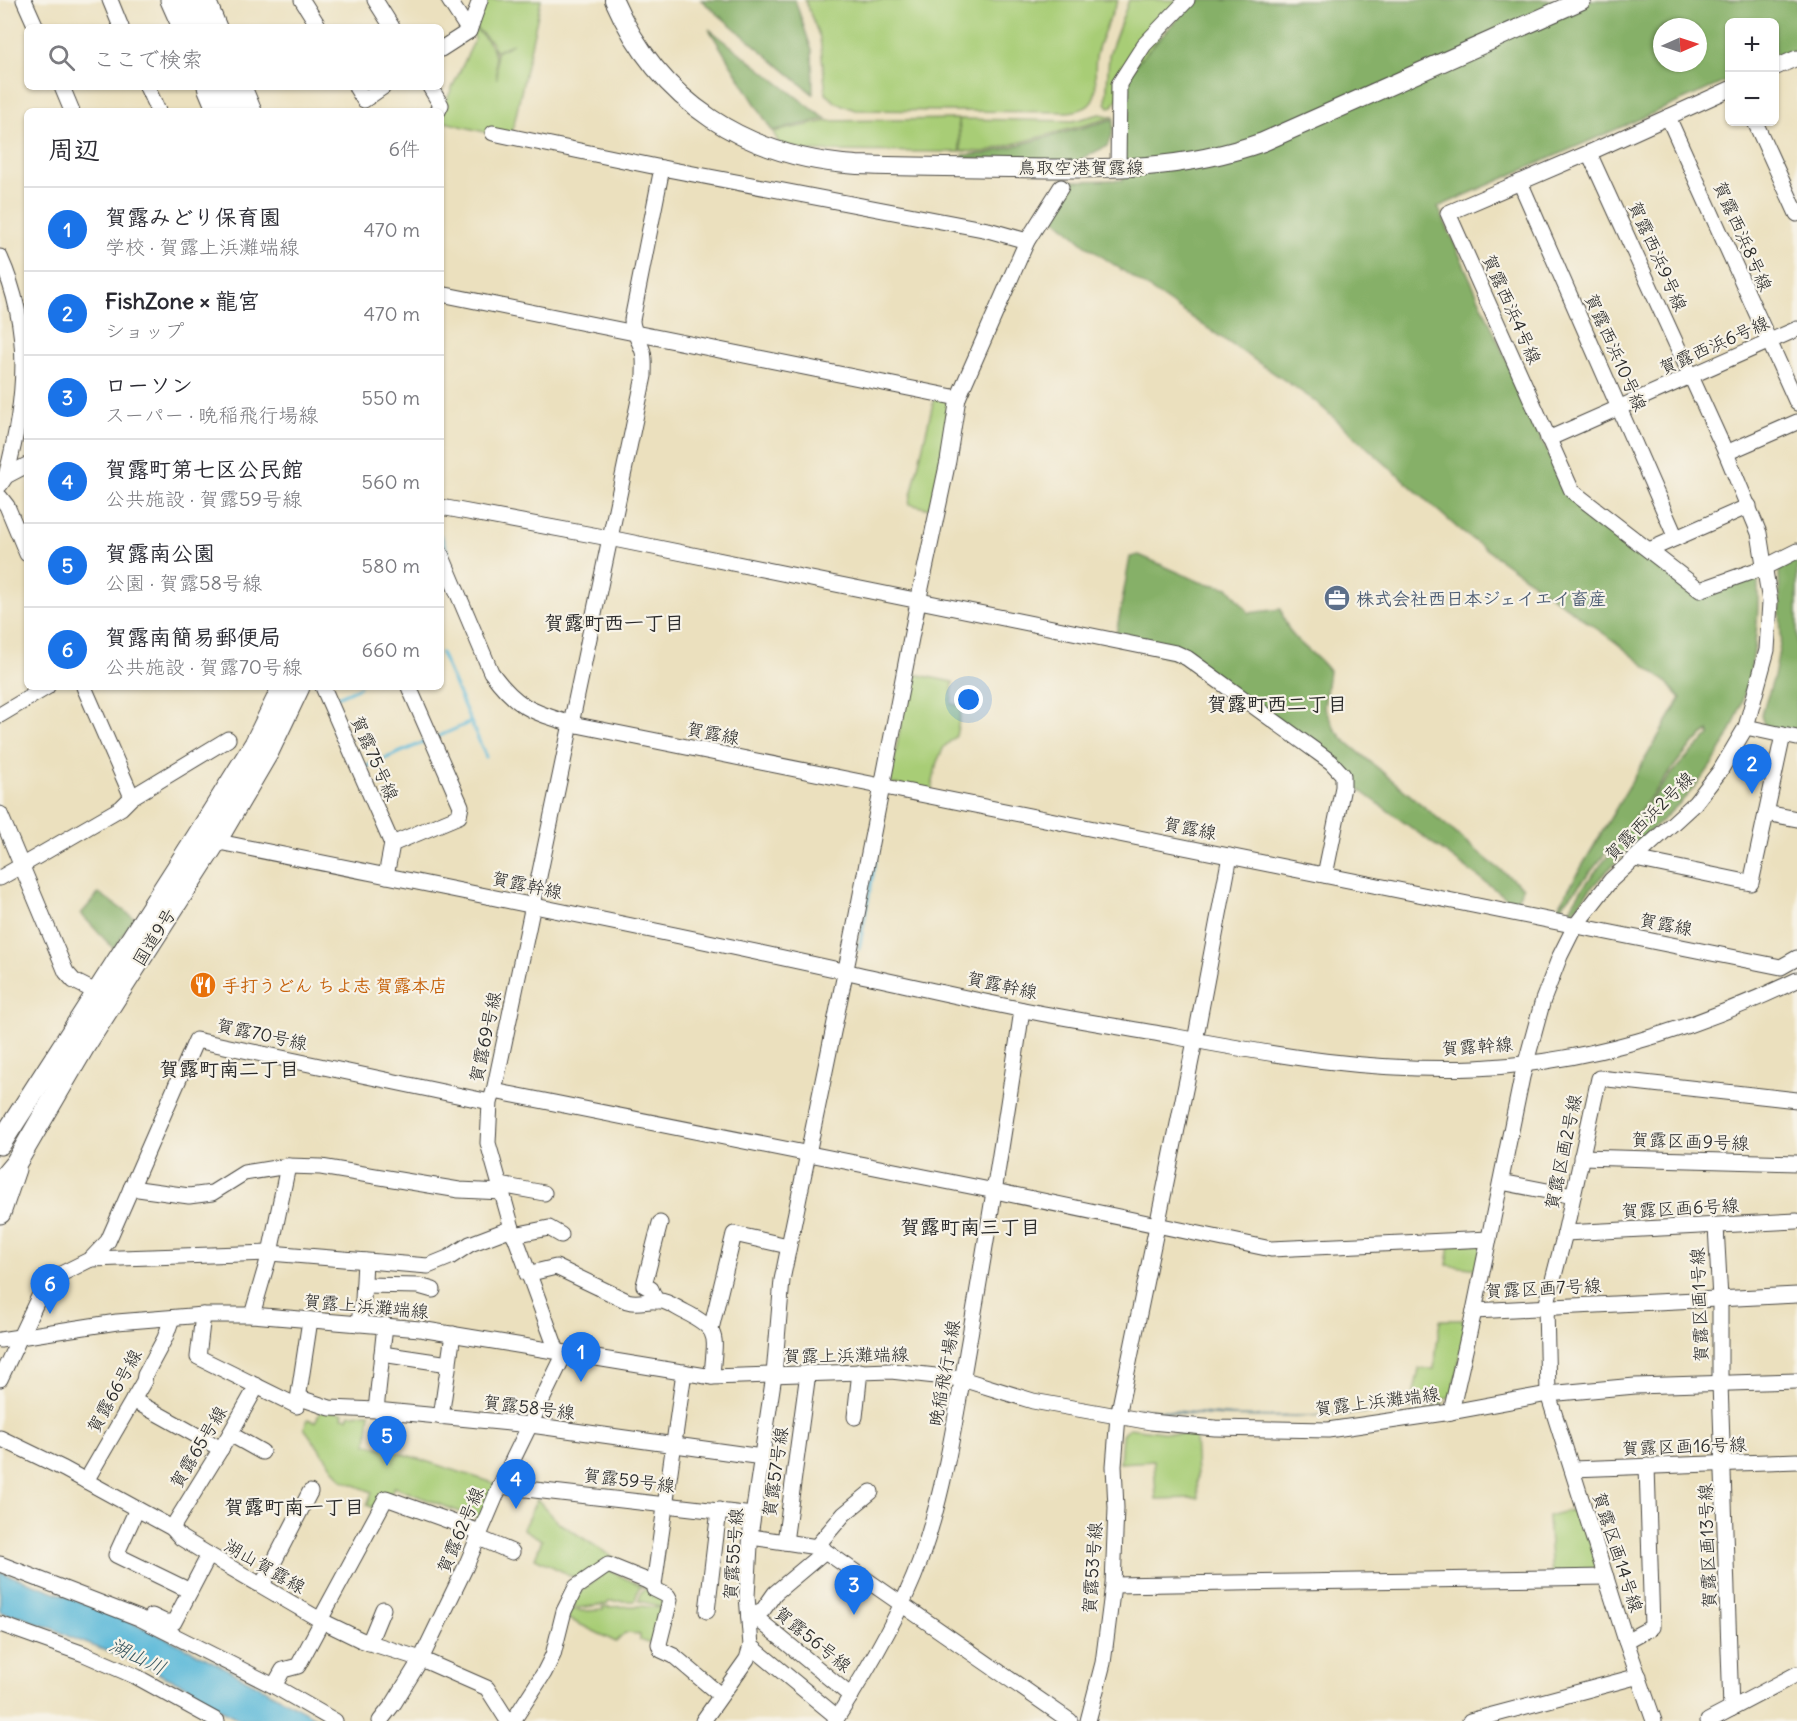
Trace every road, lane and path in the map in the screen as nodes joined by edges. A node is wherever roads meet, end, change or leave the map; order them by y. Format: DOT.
graph roads {
  1 [pos="24,0"];
  2 [pos="110,0"];
  3 [pos="171,0"];
  4 [pos="190,0"];
  5 [pos="208,0"];
  6 [pos="302,0"];
  7 [pos="375,0"];
  8 [pos="449,0"];
  9 [pos="480,0"];
  10 [pos="614,0"];
  11 [pos="1187,0"];
  12 [pos="1582,0"];
  13 [pos="35,24"];
  14 [pos="121,24"];
  15 [pos="182,24"];
  16 [pos="200,24"];
  17 [pos="218,24"];
  18 [pos="317,24"];
  19 [pos="390,24"];
  20 [pos="469,31"];
  21 [pos="444,48"];
  22 [pos="1797,58"];
  23 [pos="1779,66"];
  24 [pos="63,90"];
  25 [pos="148,90"];
  26 [pos="209,90"];
  27 [pos="227,90"];
  28 [pos="245,90"];
  29 [pos="378,90"];
  30 [pos="432,90"];
  31 [pos="1725,91"];
  32 [pos="363,99"];
  33 [pos="71,108"];
  34 [pos="157,108"];
  35 [pos="217,108"];
  36 [pos="235,108"];
  37 [pos="253,108"];
  38 [pos="440,108"];
  39 [pos="1668,117"];
  40 [pos="1757,126"];
  41 [pos="493,133"];
  42 [pos="1590,153"];
  43 [pos="663,168"];
  44 [pos="1118,168"];
  45 [pos="1520,182"];
  46 [pos="1061,187"];
  47 [pos="1793,196"];
  48 [pos="1797,214"];
  49 [pos="1027,241"];
  50 [pos="0,257"];
  51 [pos="444,295"];
  52 [pos="1797,329"];
  53 [pos="637,334"];
  54 [pos="1769,342"];
  55 [pos="1691,376"];
  56 [pos="958,398"];
  57 [pos="1797,403"];
  58 [pos="1619,408"];
  59 [pos="1797,422"];
  60 [pos="1548,439"];
  61 [pos="1726,453"];
  62 [pos="24,467"];
  63 [pos="3,480"];
  64 [pos="0,497"];
  65 [pos="1749,506"];
  66 [pos="444,508"];
  67 [pos="609,538"];
  68 [pos="1676,538"];
  69 [pos="24,547"];
  70 [pos="1649,550"];
  71 [pos="1797,551"];
  72 [pos="444,561"];
  73 [pos="1765,567"];
  74 [pos="918,602"];
  75 [pos="42,690"];
  76 [pos="85,690"];
  77 [pos="282,690"];
  78 [pos="298,690"];
  79 [pos="325,690"];
  80 [pos="410,690"];
  81 [pos="0,715"];
  82 [pos="572,724"];
  83 [pos="1746,727"];
  84 [pos="1790,736"];
  85 [pos="228,740"];
  86 [pos="881,787"];
  87 [pos="132,797"];
  88 [pos="1766,813"];
  89 [pos="0,814"];
  90 [pos="1797,819"];
  91 [pos="206,839"];
  92 [pos="392,844"];
  93 [pos="1230,856"];
  94 [pos="1635,859"];
  95 [pos="21,865"];
  96 [pos="1325,875"];
  97 [pos="386,876"];
  98 [pos="0,878"];
  99 [pos="533,907"];
  100 [pos="1575,926"];
  101 [pos="1797,958"];
  102 [pos="845,971"];
  103 [pos="1797,980"];
  104 [pos="98,993"];
  105 [pos="1022,1010"];
  106 [pos="1195,1041"];
  107 [pos="1528,1062"];
  108 [pos="492,1097"];
  109 [pos="1797,1100"];
  110 [pos="0,1144"];
  111 [pos="807,1155"];
  112 [pos="1581,1157"];
  113 [pos="16,1162"];
  114 [pos="1797,1163"];
  115 [pos="288,1166"];
  116 [pos="0,1182"];
  117 [pos="1501,1182"];
  118 [pos="131,1188"];
  119 [pos="502,1188"];
  120 [pos="995,1191"];
  121 [pos="544,1193"];
  122 [pos="1573,1196"];
  123 [pos="0,1213"];
  124 [pos="1797,1221"];
  125 [pos="660,1223"];
  126 [pos="1158,1224"];
  127 [pos="1716,1226"];
  128 [pos="513,1232"];
  129 [pos="1565,1233"];
  130 [pos="561,1234"];
  131 [pos="1490,1239"];
  132 [pos="789,1246"];
  133 [pos="270,1253"];
  134 [pos="91,1259"];
  135 [pos="365,1261"];
  136 [pos="527,1274"];
  137 [pos="364,1285"];
  138 [pos="433,1290"];
  139 [pos="1797,1296"];
  140 [pos="1720,1299"];
  141 [pos="656,1301"];
  142 [pos="1546,1307"];
  143 [pos="1474,1311"];
  144 [pos="203,1315"];
  145 [pos="252,1315"];
  146 [pos="172,1318"];
  147 [pos="310,1320"];
  148 [pos="358,1324"];
  149 [pos="386,1325"];
  150 [pos="711,1329"];
  151 [pos="453,1334"];
  152 [pos="21,1336"];
  153 [pos="0,1340"];
  154 [pos="561,1352"];
  155 [pos="382,1354"];
  156 [pos="449,1364"];
  157 [pos="860,1371"];
  158 [pos="684,1372"];
  159 [pos="808,1373"];
  160 [pos="774,1375"];
  161 [pos="712,1377"];
  162 [pos="0,1379"];
  163 [pos="962,1379"];
  164 [pos="1797,1381"];
  165 [pos="1720,1383"];
  166 [pos="257,1386"];
  167 [pos="1548,1394"];
  168 [pos="300,1398"];
  169 [pos="133,1400"];
  170 [pos="376,1410"];
  171 [pos="1451,1412"];
  172 [pos="1118,1416"];
  173 [pos="441,1417"];
  174 [pos="855,1417"];
  175 [pos="531,1425"];
  176 [pos="230,1434"];
  177 [pos="0,1438"];
  178 [pos="673,1445"];
  179 [pos="221,1449"];
  180 [pos="262,1452"];
  181 [pos="762,1457"];
  182 [pos="1797,1461"];
  183 [pos="1724,1463"];
  184 [pos="1647,1466"];
  185 [pos="1572,1469"];
  186 [pos="86,1481"];
  187 [pos="500,1486"];
  188 [pos="310,1492"];
  189 [pos="871,1492"];
  190 [pos="665,1505"];
  191 [pos="137,1509"];
  192 [pos="720,1510"];
  193 [pos="753,1515"];
  194 [pos="172,1528"];
  195 [pos="480,1535"];
  196 [pos="751,1537"];
  197 [pos="785,1542"];
  198 [pos="820,1549"];
  199 [pos="512,1552"];
  200 [pos="209,1556"];
  201 [pos="0,1564"];
  202 [pos="1606,1577"];
  203 [pos="262,1585"];
  204 [pos="1113,1585"];
  205 [pos="654,1586"];
  206 [pos="190,1591"];
  207 [pos="901,1604"];
  208 [pos="383,1609"];
  209 [pos="707,1611"];
  210 [pos="749,1616"];
  211 [pos="139,1618"];
  212 [pos="321,1621"];
  213 [pos="0,1624"];
  214 [pos="1626,1641"];
  215 [pos="369,1643"];
  216 [pos="751,1646"];
  217 [pos="421,1659"];
  218 [pos="1797,1674"];
  219 [pos="1639,1676"];
  220 [pos="273,1686"];
  221 [pos="720,1695"];
  222 [pos="851,1696"];
  223 [pos="1731,1709"];
  224 [pos="836,1719"];
  225 [pos="217,1721"];
  226 [pos="335,1721"];
  227 [pos="380,1721"];
  228 [pos="508,1721"];
  229 [pos="513,1721"];
  230 [pos="703,1721"];
  231 [pos="1070,1721"];
  232 [pos="1088,1721"];
  233 [pos="1470,1721"];
  234 [pos="1653,1721"];
  235 [pos="1708,1721"];
  1 -- 13 [label="street"];
  2 -- 14 [label="street"];
  3 -- 15 [label="highway"];
  4 -- 16 [label="highway"];
  5 -- 17 [label="street"];
  6 -- 18 [label="street"];
  7 -- 19 [label="street"];
  8 -- 20 [label="street"];
  9 -- 20 [label="street"];
  10 -- 44 [label="main road, 鳥取空港賀露線"];
  11 -- 44 [label="street"];
  12 -- 44 [label="main road, 鳥取空港賀露線"];
  20 -- 21 [label="street"];
  22 -- 23 [label="street"];
  24 -- 33 [label="street"];
  25 -- 34 [label="street"];
  26 -- 35 [label="highway"];
  27 -- 36 [label="highway"];
  28 -- 37 [label="street"];
  29 -- 32 [label="street"];
  30 -- 38 [label="street"];
  31 -- 39 [label="street, 賀露西浜4号線"];
  39 -- 42 [label="street, 賀露西浜4号線"];
  39 -- 54 [label="street, 賀露西浜8号線"];
  40 -- 47 [label="street"];
  41 -- 43 [label="street"];
  42 -- 45 [label="street, 賀露西浜4号線"];
  42 -- 55 [label="street, 賀露西浜9号線"];
  43 -- 49 [label="street"];
  43 -- 53 [label="street, 賀露69号線"];
  45 -- 58 [label="street, 賀露西浜10号線"];
  45 -- 60 [label="street, 賀露西浜4号線"];
  46 -- 49 [label="street, 賀露55号線"];
  47 -- 48 [label="street"];
  49 -- 56 [label="street, 賀露55号線"];
  50 -- 63 [label="street"];
  51 -- 53 [label="street"];
  52 -- 54 [label="street, 賀露西浜6号線"];
  53 -- 56 [label="street"];
  53 -- 67 [label="street, 賀露69号線"];
  54 -- 55 [label="street, 賀露西浜6号線"];
  54 -- 57 [label="street, 賀露西浜8号線"];
  55 -- 58 [label="street, 賀露西浜6号線"];
  55 -- 61 [label="street, 賀露西浜2号線"];
  56 -- 74 [label="street, 賀露55号線"];
  58 -- 60 [label="street, 賀露西浜6号線"];
  58 -- 68 [label="street, 賀露西浜10号線"];
  59 -- 61 [label="street"];
  60 -- 70 [label="street, 賀露西浜4号線"];
  61 -- 65 [label="street, 賀露西浜2号線"];
  62 -- 63 [label="street"];
  64 -- 69 [label="street"];
  65 -- 68 [label="street"];
  65 -- 73 [label="street, 賀露西浜2号線"];
  66 -- 67 [label="street"];
  67 -- 74 [label="street"];
  67 -- 82 [label="street, 賀露69号線"];
  68 -- 70 [label="street"];
  70 -- 73 [label="street, 賀露西浜4号線"];
  71 -- 73 [label="street"];
  72 -- 82 [label="street, 賀露線"];
  73 -- 83 [label="street, 賀露西浜2号線"];
  74 -- 86 [label="street, 賀露55号線"];
  74 -- 96 [label="street"];
  75 -- 81 [label="street"];
  76 -- 87 [label="street"];
  77 -- 91 [label="highway, 国道9号"];
  78 -- 91 [label="highway, 国道9号"];
  79 -- 92 [label="street, 賀露75号線"];
  80 -- 92 [label="street"];
  82 -- 86 [label="street, 賀露線"];
  82 -- 99 [label="street, 賀露69号線"];
  83 -- 84 [label="street"];
  83 -- 94 [label="street, 賀露西浜2号線"];
  84 -- 88 [label="street"];
  85 -- 87 [label="street"];
  86 -- 93 [label="street, 賀露線"];
  86 -- 102 [label="street, 賀露55号線"];
  87 -- 95 [label="street"];
  88 -- 90 [label="street"];
  88 -- 94 [label="street"];
  89 -- 95 [label="street"];
  91 -- 97 [label="street, 賀露幹線"];
  91 -- 104 [label="highway, 国道9号"];
  91 -- 113 [label="highway, 国道9号"];
  92 -- 97 [label="street"];
  93 -- 96 [label="street, 賀露線"];
  93 -- 106 [label="street, 賀露53号線"];
  94 -- 100 [label="street, 賀露西浜2号線"];
  95 -- 98 [label="street"];
  95 -- 104 [label="street"];
  96 -- 100 [label="street, 賀露線"];
  97 -- 99 [label="street, 賀露幹線"];
  99 -- 102 [label="street, 賀露幹線"];
  99 -- 108 [label="street, 賀露69号線"];
  100 -- 101 [label="street, 賀露線"];
  100 -- 107 [label="street, 賀露西浜2号線"];
  102 -- 105 [label="street, 賀露幹線"];
  102 -- 111 [label="street, 賀露55号線"];
  103 -- 107 [label="street, 賀露幹線"];
  104 -- 110 [label="highway, 国道9号"];
  105 -- 106 [label="street, 賀露幹線"];
  105 -- 120 [label="street, 晩稲飛行場線"];
  106 -- 107 [label="street, 賀露幹線"];
  106 -- 126 [label="street, 賀露53号線"];
  107 -- 117 [label="street, 賀露区画7号線"];
  108 -- 111 [label="street"];
  108 -- 118 [label="street, 賀露70号線"];
  108 -- 119 [label="street, 賀露69号線"];
  109 -- 112 [label="street, 賀露区画2号線"];
  111 -- 120 [label="street"];
  111 -- 132 [label="street, 賀露55号線"];
  112 -- 114 [label="street, 賀露区画9号線"];
  112 -- 122 [label="street, 賀露区画2号線"];
  113 -- 116 [label="highway, 国道9号"];
  113 -- 123 [label="highway"];
  115 -- 118 [label="street"];
  115 -- 119 [label="street"];
  115 -- 133 [label="street"];
  117 -- 122 [label="street"];
  117 -- 131 [label="street, 賀露区画7号線"];
  118 -- 134 [label="street, 賀露70号線"];
  119 -- 121 [label="street"];
  119 -- 128 [label="street, 賀露69号線"];
  120 -- 126 [label="street"];
  120 -- 163 [label="street, 晩稲飛行場線"];
  122 -- 129 [label="street, 賀露区画2号線"];
  124 -- 127 [label="street, 賀露区画6号線"];
  125 -- 141 [label="street"];
  126 -- 131 [label="street"];
  126 -- 172 [label="street, 賀露53号線"];
  127 -- 129 [label="street, 賀露区画6号線"];
  127 -- 140 [label="street, 賀露区画1号線"];
  128 -- 130 [label="street"];
  128 -- 135 [label="street"];
  128 -- 136 [label="street, 賀露69号線"];
  129 -- 142 [label="street, 賀露区画2号線"];
  131 -- 143 [label="street, 賀露区画7号線"];
  132 -- 150 [label="street"];
  132 -- 160 [label="street, 賀露55号線"];
  133 -- 134 [label="street"];
  133 -- 135 [label="street"];
  133 -- 145 [label="street"];
  134 -- 152 [label="street, 賀露70号線"];
  135 -- 137 [label="street"];
  136 -- 141 [label="street"];
  136 -- 154 [label="street, 賀露69号線"];
  137 -- 138 [label="street"];
  137 -- 148 [label="street"];
  139 -- 140 [label="street, 賀露区画7号線"];
  140 -- 142 [label="street, 賀露区画7号線"];
  140 -- 165 [label="street, 賀露区画1号線"];
  141 -- 150 [label="street"];
  142 -- 143 [label="street, 賀露区画7号線"];
  142 -- 167 [label="street, 賀露区画2号線"];
  143 -- 171 [label="street"];
  144 -- 145 [label="street, 賀露上浜灘端線"];
  144 -- 146 [label="street, 賀露上浜灘端線"];
  144 -- 166 [label="street"];
  145 -- 147 [label="street, 賀露上浜灘端線"];
  146 -- 152 [label="street, 賀露上浜灘端線"];
  146 -- 169 [label="street, 賀露66号線"];
  147 -- 148 [label="street, 賀露上浜灘端線"];
  147 -- 168 [label="street"];
  148 -- 149 [label="street, 賀露上浜灘端線"];
  149 -- 151 [label="street, 賀露上浜灘端線"];
  149 -- 155 [label="street"];
  150 -- 161 [label="street"];
  151 -- 154 [label="street, 賀露上浜灘端線"];
  151 -- 156 [label="street"];
  152 -- 153 [label="street, 賀露上浜灘端線"];
  152 -- 162 [label="street, 賀露70号線"];
  154 -- 158 [label="street, 賀露上浜灘端線"];
  154 -- 175 [label="street, 賀露62号線"];
  155 -- 156 [label="street"];
  155 -- 170 [label="street"];
  156 -- 173 [label="street"];
  157 -- 159 [label="street, 賀露上浜灘端線"];
  157 -- 163 [label="street, 賀露上浜灘端線"];
  157 -- 174 [label="street"];
  158 -- 161 [label="street, 賀露上浜灘端線"];
  158 -- 178 [label="street"];
  159 -- 160 [label="street, 賀露上浜灘端線"];
  159 -- 197 [label="street, 賀露57号線"];
  160 -- 161 [label="street, 賀露上浜灘端線"];
  160 -- 181 [label="street, 賀露55号線"];
  163 -- 172 [label="street, 賀露上浜灘端線"];
  163 -- 207 [label="street, 晩稲飛行場線"];
  164 -- 165 [label="street, 賀露上浜灘端線"];
  165 -- 167 [label="street, 賀露上浜灘端線"];
  165 -- 183 [label="street, 賀露区画13号線"];
  166 -- 168 [label="street, 賀露58号線"];
  166 -- 176 [label="street, 賀露65号線"];
  167 -- 171 [label="street, 賀露上浜灘端線"];
  167 -- 185 [label="street, 賀露区画14号線"];
  168 -- 170 [label="street, 賀露58号線"];
  169 -- 179 [label="street"];
  169 -- 186 [label="street, 賀露66号線"];
  170 -- 173 [label="street, 賀露58号線"];
  171 -- 172 [label="street, 賀露上浜灘端線"];
  172 -- 204 [label="street, 賀露53号線"];
  173 -- 175 [label="street, 賀露58号線"];
  175 -- 178 [label="street, 賀露58号線"];
  175 -- 187 [label="street, 賀露62号線"];
  176 -- 179 [label="street, 賀露65号線"];
  176 -- 180 [label="street"];
  177 -- 186 [label="street, 湖山賀露線"];
  178 -- 181 [label="street, 賀露58号線"];
  178 -- 190 [label="street"];
  179 -- 194 [label="street, 賀露65号線"];
  181 -- 193 [label="street, 賀露55号線"];
  182 -- 183 [label="street, 賀露区画16号線"];
  183 -- 184 [label="street, 賀露区画16号線"];
  183 -- 223 [label="street, 賀露区画13号線"];
  184 -- 185 [label="street, 賀露区画16号線"];
  184 -- 214 [label="street"];
  185 -- 202 [label="street, 賀露区画14号線"];
  186 -- 191 [label="street, 湖山賀露線"];
  187 -- 190 [label="street, 賀露59号線"];
  187 -- 195 [label="street, 賀露62号線"];
  188 -- 203 [label="street"];
  189 -- 198 [label="street"];
  190 -- 192 [label="street, 賀露59号線"];
  190 -- 205 [label="street"];
  191 -- 194 [label="street, 湖山賀露線"];
  191 -- 206 [label="street"];
  192 -- 193 [label="street, 賀露59号線"];
  192 -- 209 [label="street"];
  193 -- 196 [label="street, 賀露55号線"];
  194 -- 200 [label="street, 湖山賀露線"];
  195 -- 199 [label="street"];
  195 -- 212 [label="street"];
  195 -- 217 [label="street, 賀露62号線"];
  196 -- 197 [label="street, 賀露57号線"];
  196 -- 210 [label="street, 賀露55号線"];
  197 -- 198 [label="street"];
  198 -- 207 [label="street"];
  198 -- 210 [label="street"];
  200 -- 203 [label="street, 湖山賀露線"];
  200 -- 206 [label="street"];
  201 -- 211 [label="street"];
  202 -- 204 [label="street"];
  202 -- 214 [label="street, 賀露区画14号線"];
  203 -- 212 [label="street, 湖山賀露線"];
  204 -- 232 [label="street, 賀露53号線"];
  205 -- 221 [label="street"];
  205 -- 229 [label="street"];
  206 -- 211 [label="street"];
  207 -- 222 [label="street, 晩稲飛行場線"];
  207 -- 231 [label="street"];
  208 -- 215 [label="street"];
  210 -- 216 [label="street, 賀露55号線"];
  210 -- 222 [label="street, 賀露56号線"];
  211 -- 220 [label="street"];
  212 -- 215 [label="street, 湖山賀露線"];
  212 -- 220 [label="street"];
  213 -- 225 [label="street"];
  214 -- 219 [label="street, 賀露区画14号線"];
  215 -- 217 [label="street, 湖山賀露線"];
  216 -- 221 [label="street"];
  216 -- 224 [label="street"];
  217 -- 227 [label="street, 賀露62号線"];
  217 -- 228 [label="street, 湖山賀露線"];
  218 -- 223 [label="street"];
  219 -- 233 [label="street"];
  219 -- 234 [label="street, 賀露区画14号線"];
  220 -- 226 [label="street"];
  221 -- 230 [label="street"];
  222 -- 224 [label="street, 晩稲飛行場線"];
  223 -- 235 [label="street"];
}
